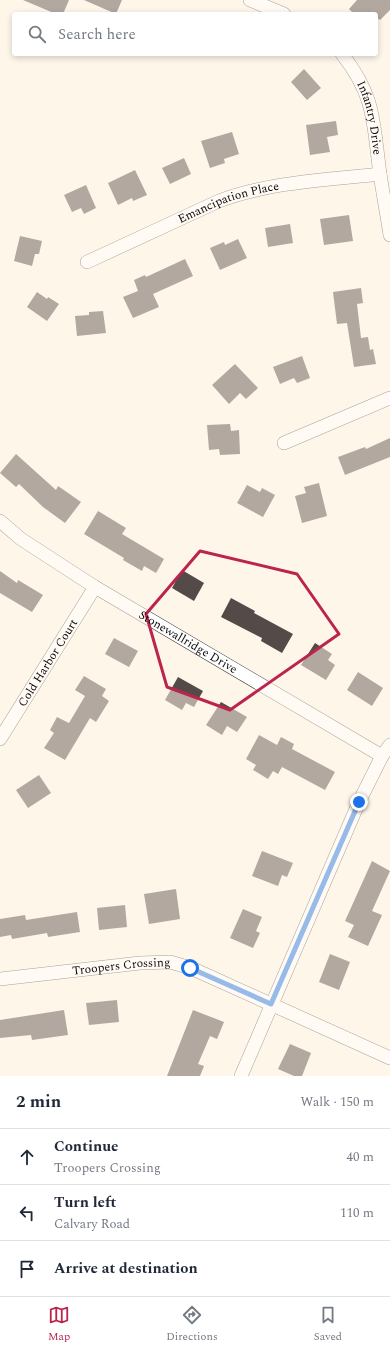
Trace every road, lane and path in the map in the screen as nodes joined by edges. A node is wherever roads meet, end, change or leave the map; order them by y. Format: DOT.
graph roads {
  1 [pos="250,0"];
  2 [pos="279,12"];
  3 [pos="344,56"];
  4 [pos="380,174"];
  5 [pos="390,235"];
  6 [pos="87,262"];
  7 [pos="390,398"];
  8 [pos="284,443"];
  9 [pos="0,520"];
  10 [pos="95,587"];
  11 [pos="0,738"];
  12 [pos="390,745"];
  13 [pos="382,756"];
  14 [pos="0,979"];
  15 [pos="271,1004"];
  16 [pos="390,1058"];
  17 [pos="241,1076"];
  1 -- 2 [label="street"];
  3 -- 4 [label="street, Infantry Drive"];
  4 -- 5 [label="street, Infantry Drive"];
  4 -- 6 [label="street, Emancipation Place"];
  7 -- 8 [label="street"];
  9 -- 10 [label="street, Stonewallridge Drive"];
  10 -- 11 [label="street, Cold Harbor Court"];
  10 -- 13 [label="street, Stonewallridge Drive"];
  12 -- 13 [label="street"];
  13 -- 15 [label="street"];
  14 -- 15 [label="street, Troopers Crossing"];
  15 -- 16 [label="street, Troopers Crossing"];
  15 -- 17 [label="street"];
}
